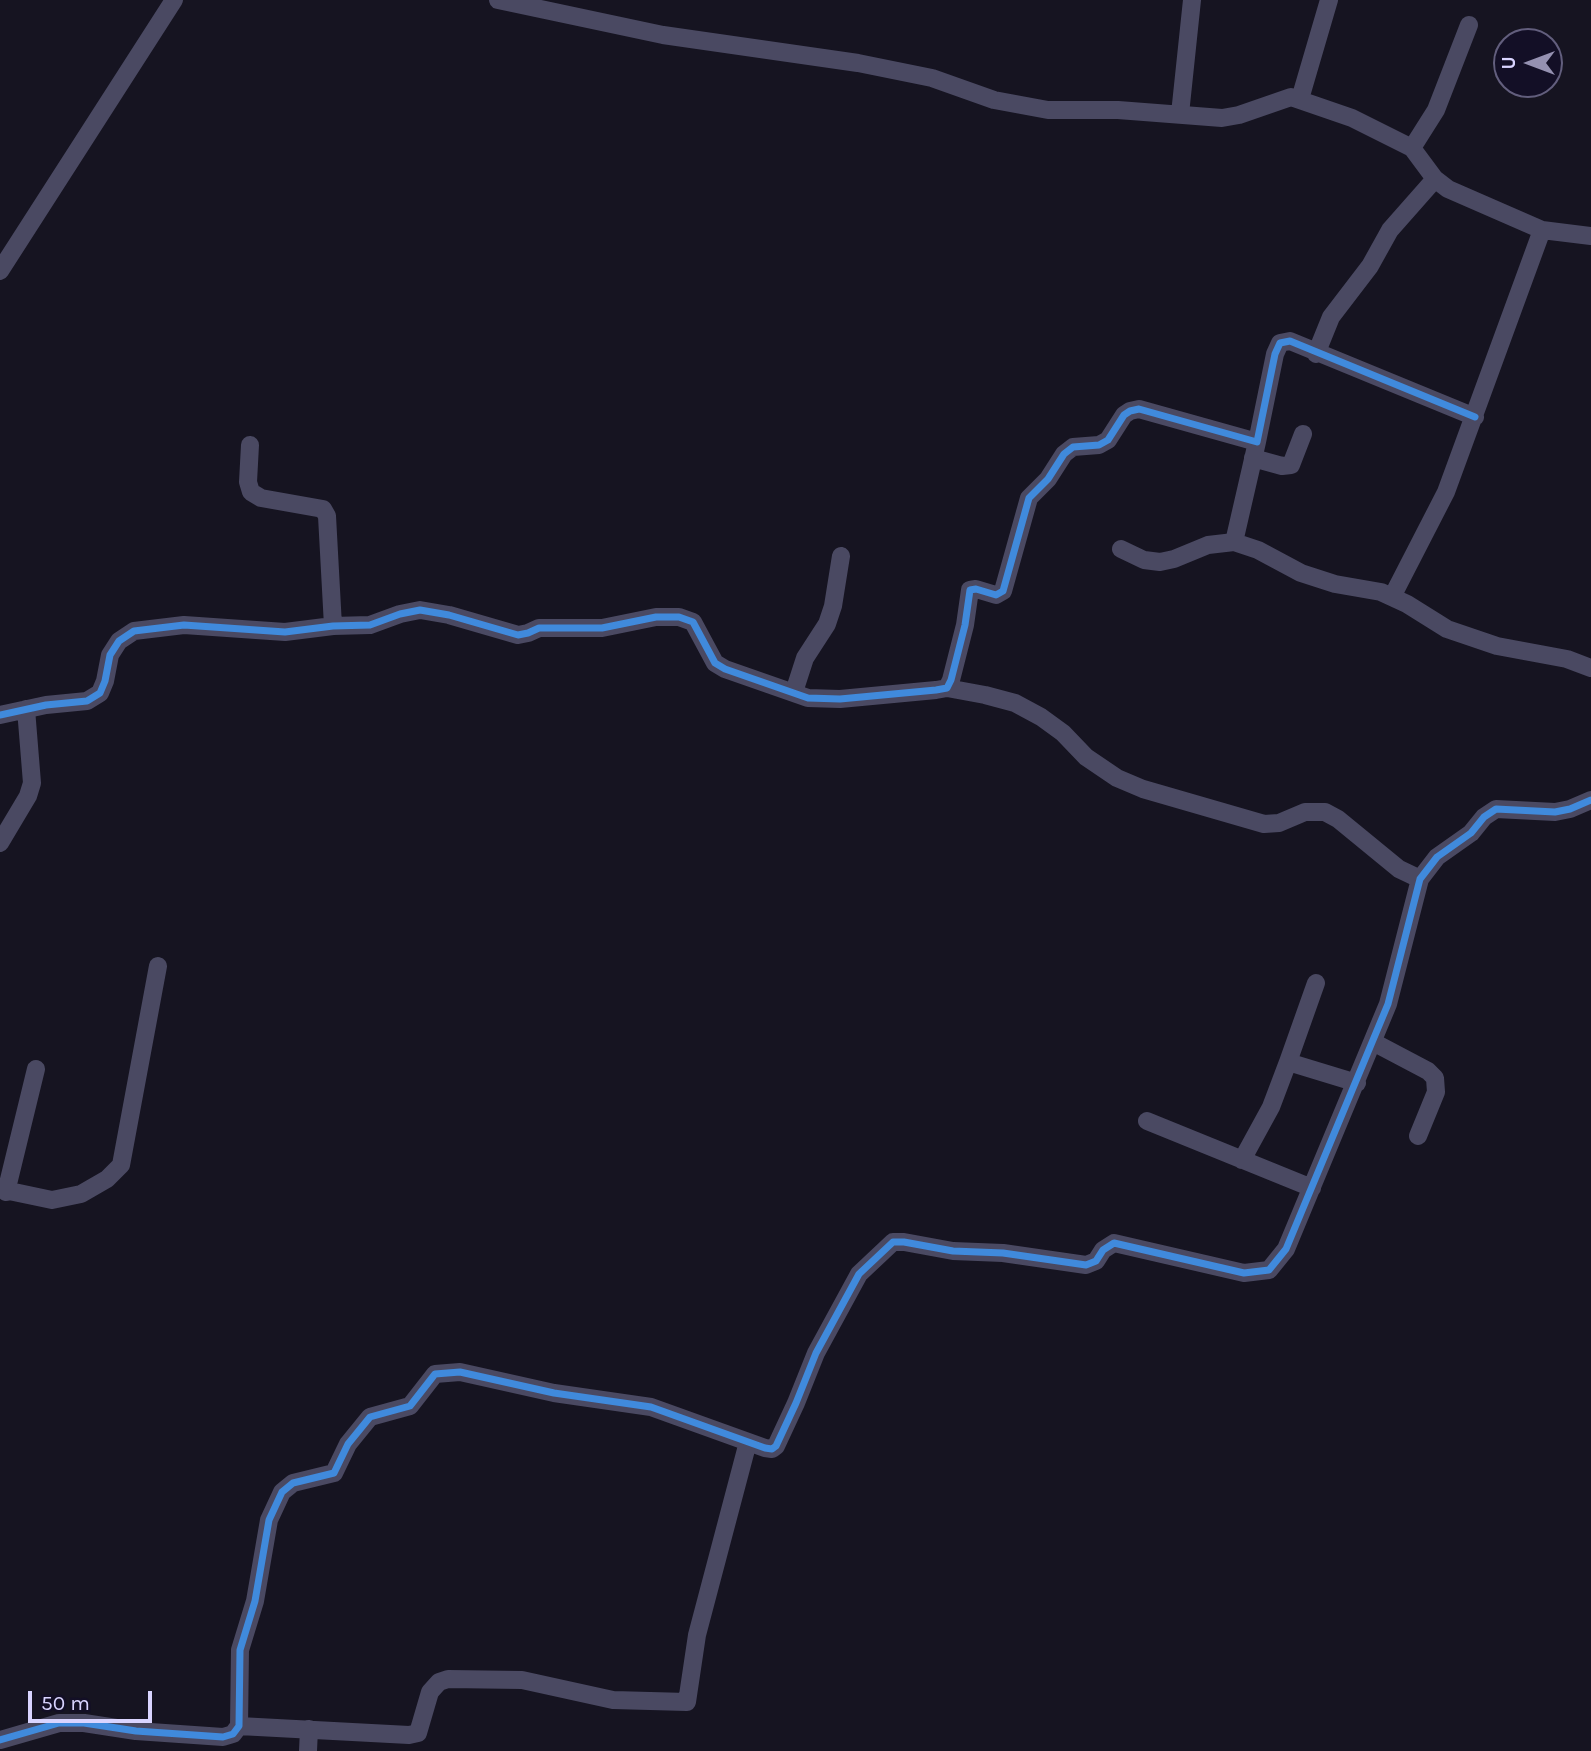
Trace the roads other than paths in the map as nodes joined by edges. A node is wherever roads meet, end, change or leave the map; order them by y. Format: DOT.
graph roads {
  1 [pos="174,0"];
  2 [pos="498,0"];
  3 [pos="1192,0"];
  4 [pos="1329,0"];
  5 [pos="1469,26"];
  6 [pos="1300,99"];
  7 [pos="1180,114"];
  8 [pos="1412,148"];
  9 [pos="1435,179"];
  10 [pos="1542,230"];
  11 [pos="1591,236"];
  12 [pos="0,271"];
  13 [pos="1316,354"];
  14 [pos="1475,417"];
  15 [pos="1303,434"];
  16 [pos="250,445"];
  17 [pos="1255,450"];
  18 [pos="1234,542"];
  19 [pos="1121,549"];
  20 [pos="841,556"];
  21 [pos="1392,597"];
  22 [pos="333,626"];
  23 [pos="1591,668"];
  24 [pos="947,688"];
  25 [pos="794,692"];
  26 [pos="26,709"];
  27 [pos="0,715"];
  28 [pos="1591,800"];
  29 [pos="0,843"];
  30 [pos="1420,879"];
  31 [pos="158,966"];
  32 [pos="1316,983"];
  33 [pos="1373,1042"];
  34 [pos="1288,1062"];
  35 [pos="36,1069"];
  36 [pos="1357,1083"];
  37 [pos="1147,1121"];
  38 [pos="1418,1136"];
  39 [pos="1242,1160"];
  40 [pos="1312,1188"];
  41 [pos="3,1190"];
  42 [pos="748,1442"];
  43 [pos="239,1726"];
  44 [pos="309,1729"];
  45 [pos="0,1740"];
  46 [pos="308,1751"];
  1 -- 12 [label="street"];
  2 -- 7 [label="street"];
  3 -- 7 [label="street"];
  4 -- 6 [label="street"];
  5 -- 8 [label="street"];
  6 -- 7 [label="street"];
  6 -- 8 [label="street"];
  8 -- 9 [label="street"];
  9 -- 10 [label="street"];
  9 -- 13 [label="street"];
  10 -- 11 [label="street"];
  10 -- 14 [label="street"];
  13 -- 14 [label="street"];
  13 -- 17 [label="street"];
  14 -- 21 [label="street"];
  15 -- 17 [label="street"];
  16 -- 22 [label="street"];
  17 -- 18 [label="street"];
  17 -- 24 [label="street"];
  18 -- 19 [label="street"];
  18 -- 21 [label="street"];
  20 -- 25 [label="street"];
  21 -- 23 [label="street"];
  22 -- 25 [label="street"];
  22 -- 26 [label="street"];
  24 -- 25 [label="street"];
  24 -- 30 [label="street"];
  26 -- 27 [label="street"];
  26 -- 29 [label="street"];
  28 -- 30 [label="street"];
  30 -- 33 [label="street"];
  31 -- 41 [label="street"];
  32 -- 34 [label="street"];
  33 -- 36 [label="street"];
  33 -- 38 [label="street"];
  34 -- 36 [label="street"];
  34 -- 39 [label="street"];
  35 -- 41 [label="street"];
  36 -- 40 [label="street"];
  37 -- 39 [label="street"];
  39 -- 40 [label="street"];
  40 -- 42 [label="street"];
  42 -- 43 [label="street"];
  42 -- 44 [label="street"];
  43 -- 44 [label="street"];
  43 -- 45 [label="street"];
  44 -- 46 [label="street"];
}
